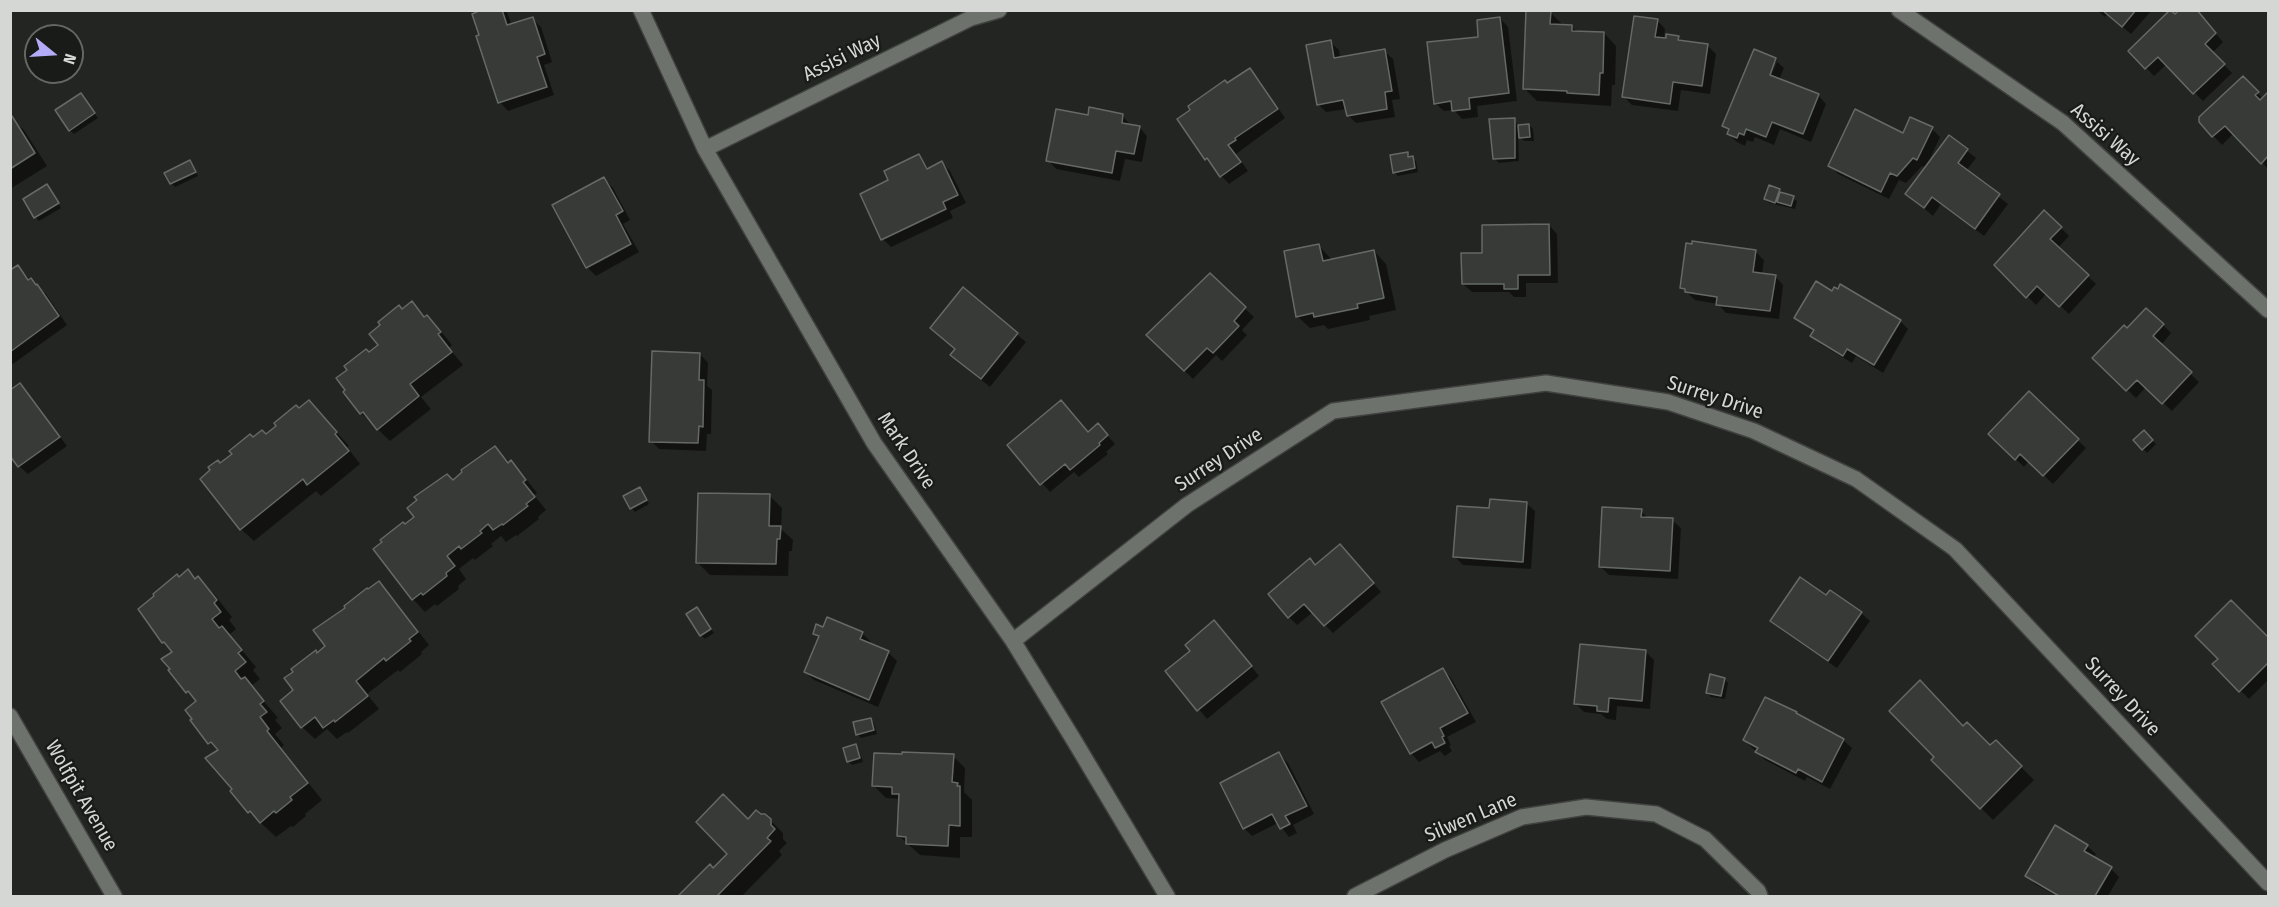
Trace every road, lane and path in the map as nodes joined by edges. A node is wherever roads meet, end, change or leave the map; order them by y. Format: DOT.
graph roads {
  1 [pos="641,10"];
  2 [pos="999,10"];
  3 [pos="1899,10"];
  4 [pos="705,149"];
  5 [pos="2268,310"];
  6 [pos="1013,641"];
  7 [pos="10,716"];
  8 [pos="2268,883"];
  9 [pos="114,897"];
  10 [pos="1167,897"];
  11 [pos="1354,897"];
  12 [pos="1760,897"];
  1 -- 4 [label="street, Mark Drive"];
  2 -- 4 [label="street, Assisi Way"];
  3 -- 5 [label="street, Assisi Way"];
  4 -- 6 [label="street, Mark Drive"];
  6 -- 8 [label="street, Surrey Drive"];
  6 -- 10 [label="street, Mark Drive"];
  7 -- 9 [label="street, Wolfpit Avenue"];
  11 -- 12 [label="street, Silwen Lane"];
}
